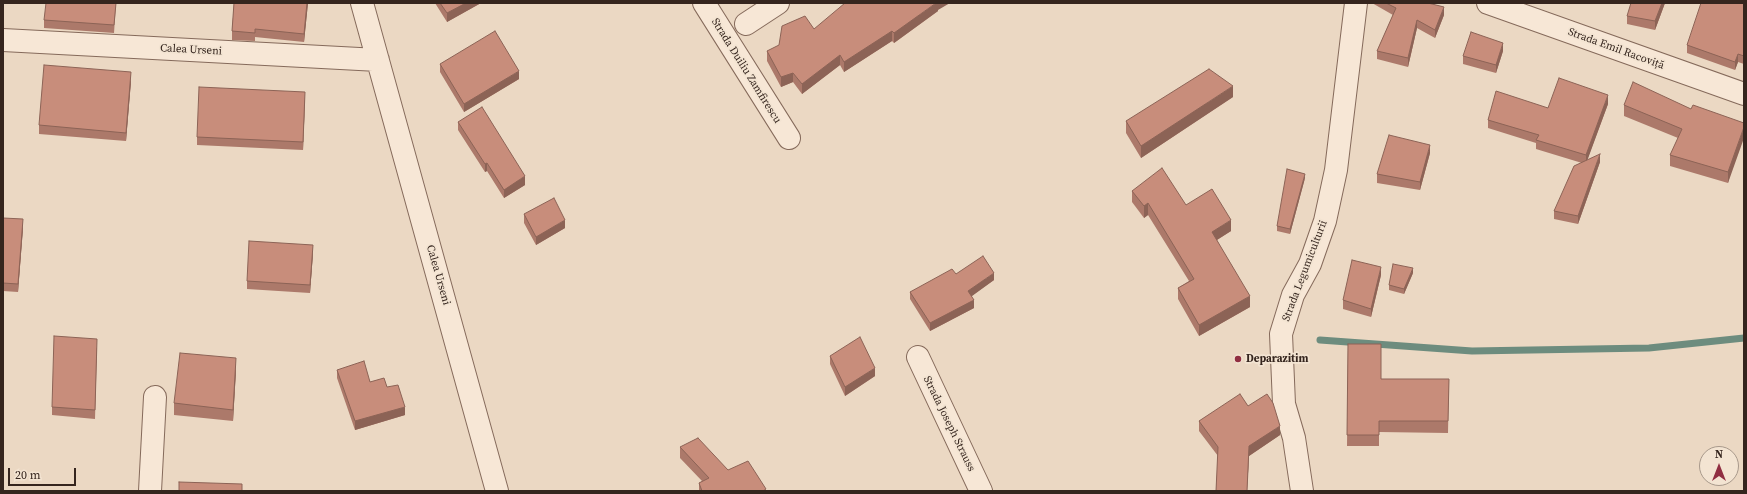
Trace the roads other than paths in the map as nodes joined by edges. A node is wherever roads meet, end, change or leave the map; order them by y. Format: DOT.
graph roads {
  1 [pos="362,3"];
  2 [pos="704,3"];
  3 [pos="778,3"];
  4 [pos="1356,3"];
  5 [pos="1488,3"];
  6 [pos="746,24"];
  7 [pos="3,40"];
  8 [pos="378,60"];
  9 [pos="1744,94"];
  10 [pos="789,138"];
  11 [pos="918,357"];
  12 [pos="154,397"];
  13 [pos="150,491"];
  14 [pos="497,491"];
  15 [pos="981,491"];
  16 [pos="1302,491"];
  1 -- 8 [label="street, Calea Urseni"];
  2 -- 10 [label="street, Strada Duiliu Zamfirescu"];
  3 -- 6 [label="street"];
  4 -- 16 [label="street, Strada Legumiculturii"];
  5 -- 9 [label="street, Strada Emil Racoviță"];
  7 -- 8 [label="street, Calea Urseni"];
  8 -- 14 [label="street, Calea Urseni"];
  11 -- 15 [label="street, Strada Joseph Strauss"];
  12 -- 13 [label="street"];
}
